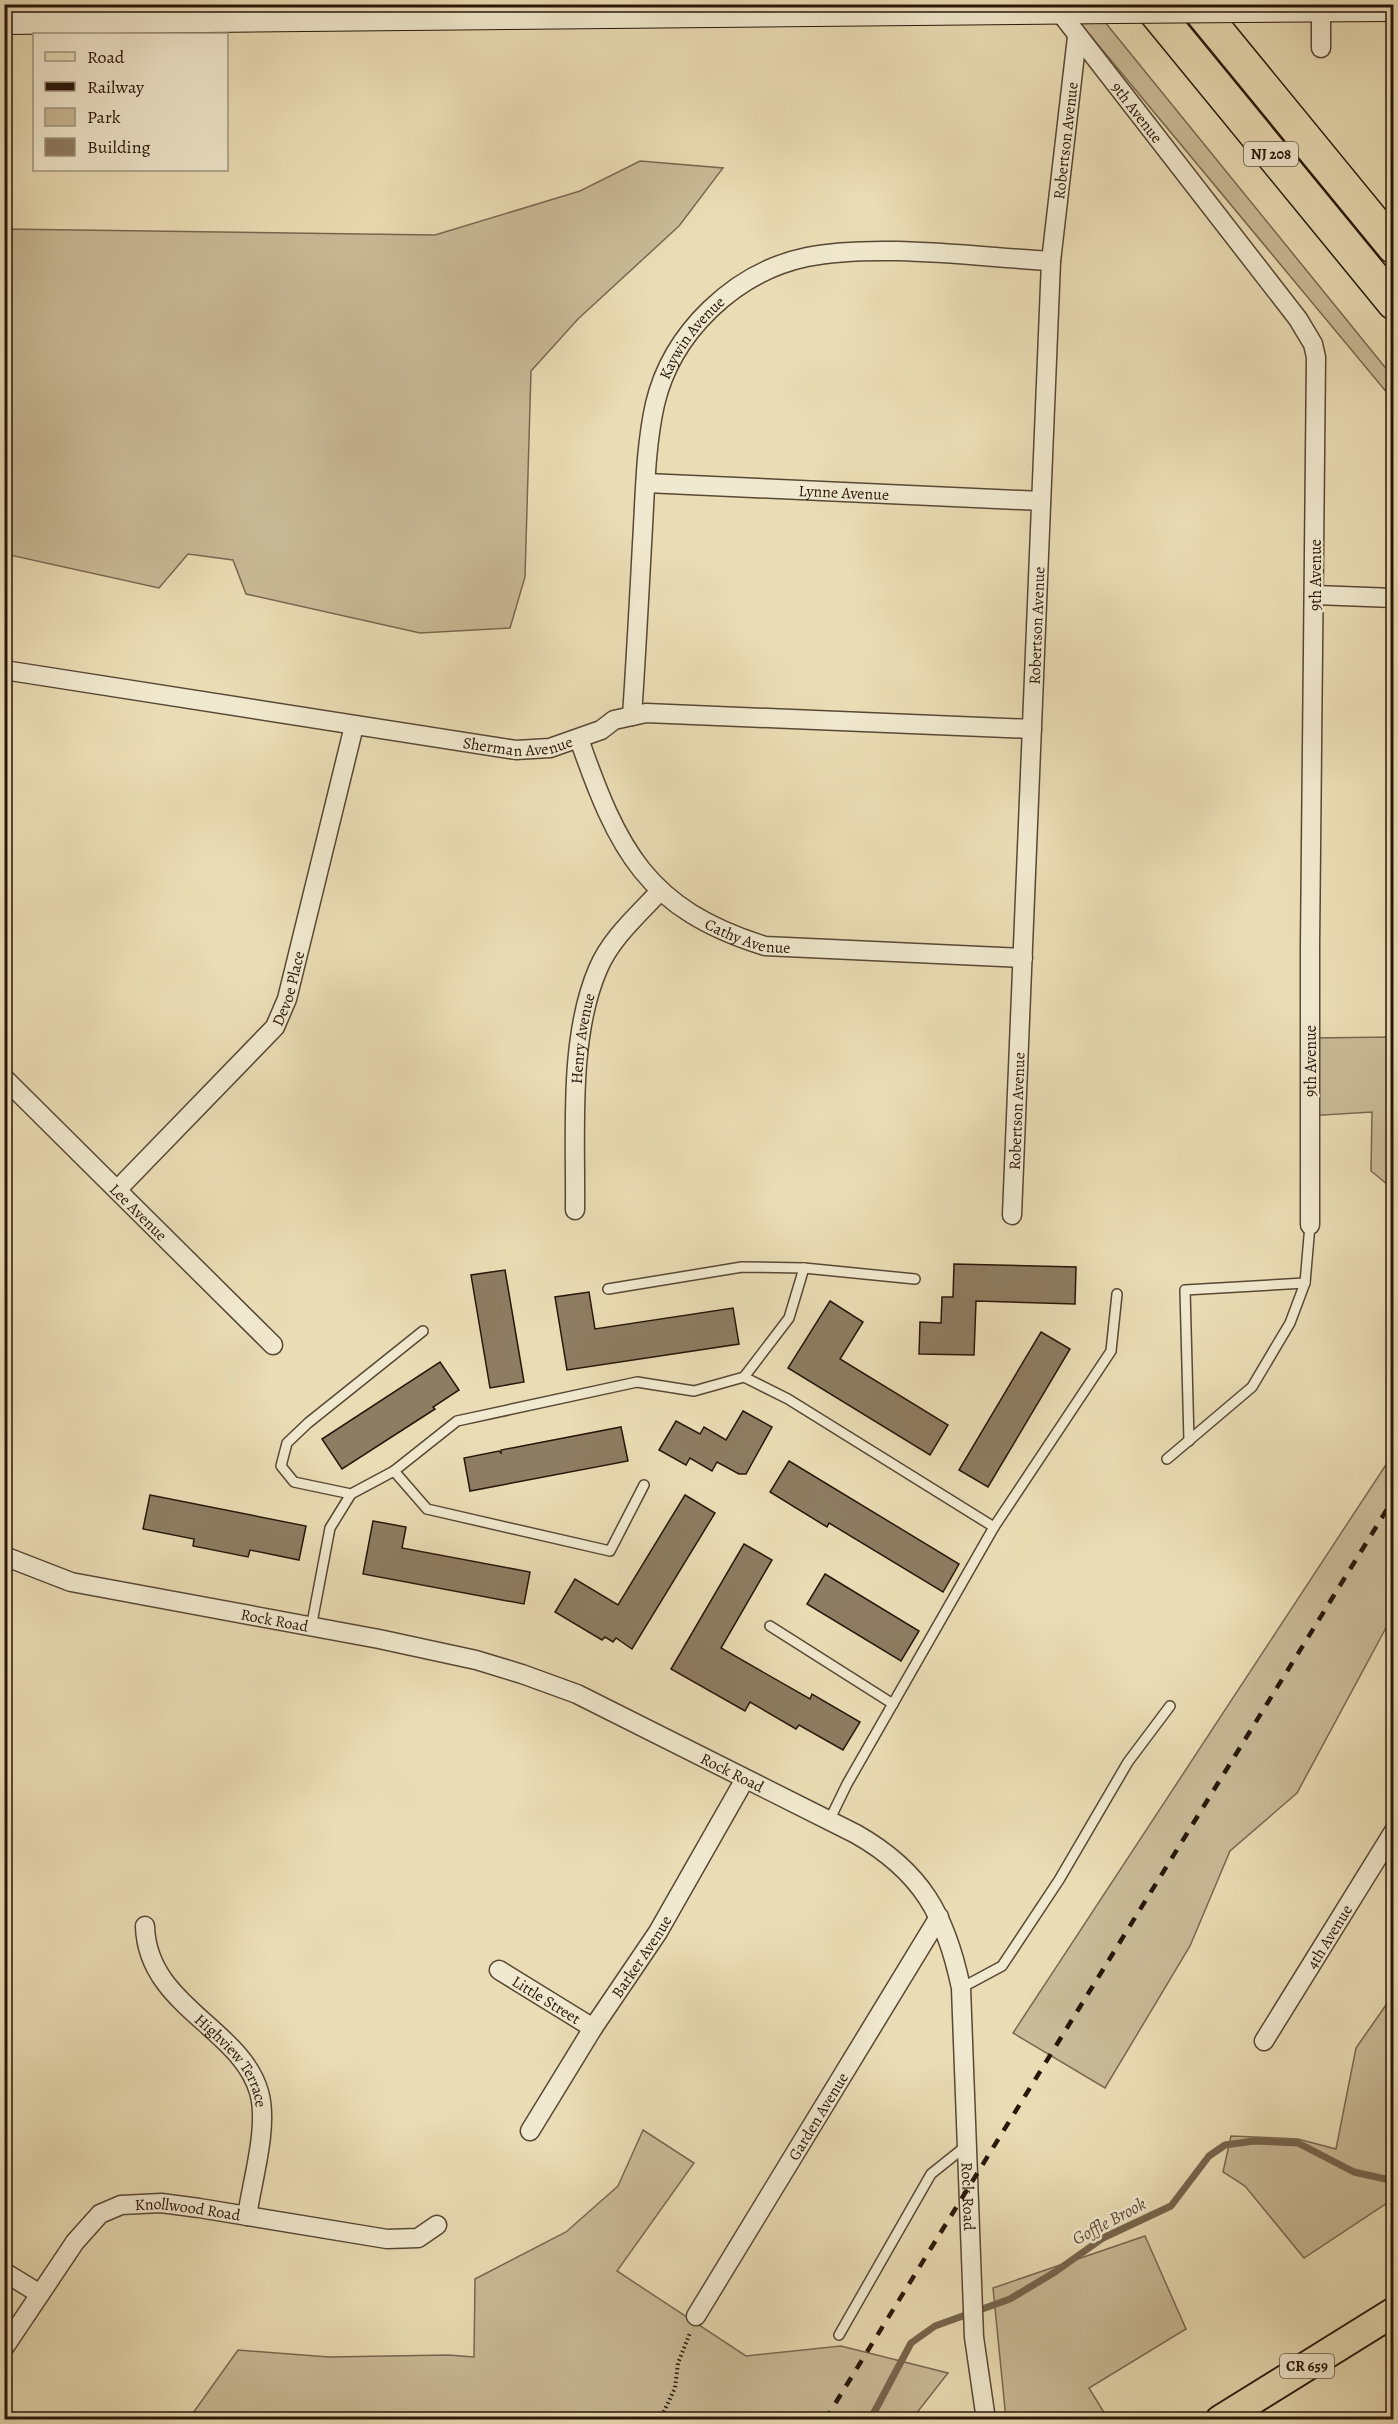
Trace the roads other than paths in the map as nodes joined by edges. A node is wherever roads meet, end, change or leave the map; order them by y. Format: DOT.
graph roads {
  1 [pos="1149,4"];
  2 [pos="1195,4"];
  3 [pos="1321,6"];
  4 [pos="1394,8"];
  5 [pos="742,9"];
  6 [pos="448,11"];
  7 [pos="1059,11"];
  8 [pos="4,21"];
  9 [pos="1077,37"];
  10 [pos="1321,48"];
  11 [pos="1394,247"];
  12 [pos="1051,261"];
  13 [pos="1394,303"];
  14 [pos="646,483"];
  15 [pos="1041,501"];
  16 [pos="1315,595"];
  17 [pos="1394,598"];
  18 [pos="4,670"];
  19 [pos="632,716"];
  20 [pos="354,726"];
  21 [pos="1032,729"];
  22 [pos="579,739"];
  23 [pos="660,891"];
  24 [pos="1023,958"];
  25 [pos="4,1078"];
  26 [pos="117,1190"];
  27 [pos="575,1210"];
  28 [pos="1012,1215"];
  29 [pos="1310,1225"];
  30 [pos="804,1268"];
  31 [pos="915,1279"];
  32 [pos="1305,1283"];
  33 [pos="608,1289"];
  34 [pos="1117,1294"];
  35 [pos="423,1332"];
  36 [pos="273,1345"];
  37 [pos="744,1377"];
  38 [pos="1189,1441"];
  39 [pos="1167,1460"];
  40 [pos="394,1472"];
  41 [pos="644,1485"];
  42 [pos="351,1494"];
  43 [pos="994,1527"];
  44 [pos="4,1556"];
  45 [pos="770,1626"];
  46 [pos="310,1628"];
  47 [pos="893,1704"];
  48 [pos="1170,1706"];
  49 [pos="745,1779"];
  50 [pos="829,1821"];
  51 [pos="1394,1831"];
  52 [pos="939,1917"];
  53 [pos="145,1926"];
  54 [pos="499,1970"];
  55 [pos="961,1988"];
  56 [pos="593,2028"];
  57 [pos="1264,2041"];
  58 [pos="530,2131"];
  59 [pos="966,2146"];
  60 [pos="247,2216"];
  61 [pos="437,2225"];
  62 [pos="4,2272"];
  63 [pos="40,2294"];
  64 [pos="1394,2312"];
  65 [pos="696,2316"];
  66 [pos="839,2335"];
  67 [pos="4,2348"];
  68 [pos="986,2420"];
  69 [pos="1220,2420"];
  1 -- 13 [label="highway, NJ 208"];
  2 -- 11 [label="highway, NJ 208"];
  3 -- 4 [label="street"];
  3 -- 7 [label="street, bridge"];
  3 -- 10 [label="street"];
  5 -- 6 [label="street"];
  5 -- 7 [label="street"];
  6 -- 8 [label="street"];
  7 -- 9 [label="street, 9th Avenue"];
  9 -- 12 [label="street, Robertson Avenue"];
  9 -- 16 [label="street, 9th Avenue"];
  12 -- 14 [label="street, Kaywin Avenue"];
  12 -- 15 [label="street, Robertson Avenue"];
  14 -- 15 [label="street, Lynne Avenue"];
  14 -- 19 [label="street, Kaywin Avenue"];
  15 -- 21 [label="street, Robertson Avenue"];
  16 -- 17 [label="street"];
  16 -- 29 [label="street, 9th Avenue"];
  18 -- 20 [label="street, Sherman Avenue"];
  19 -- 21 [label="street, Sherman Avenue"];
  19 -- 22 [label="street, Sherman Avenue"];
  20 -- 22 [label="street, Sherman Avenue"];
  20 -- 26 [label="street, Devoe Place"];
  21 -- 24 [label="street, Robertson Avenue"];
  22 -- 23 [label="street, Cathy Avenue"];
  23 -- 24 [label="street, Cathy Avenue"];
  23 -- 27 [label="street, Henry Avenue"];
  24 -- 28 [label="street, Robertson Avenue"];
  25 -- 26 [label="street, Lee Avenue"];
  26 -- 36 [label="street, Lee Avenue"];
  29 -- 32 [label="lane"];
  30 -- 31 [label="lane"];
  30 -- 33 [label="lane"];
  30 -- 37 [label="lane"];
  32 -- 38 [label="lane"];
  32 -- 38 [label="lane"];
  34 -- 43 [label="lane"];
  35 -- 42 [label="lane"];
  37 -- 40 [label="lane"];
  37 -- 43 [label="lane"];
  38 -- 39 [label="lane"];
  40 -- 41 [label="lane"];
  40 -- 42 [label="lane"];
  42 -- 46 [label="lane"];
  43 -- 47 [label="lane"];
  44 -- 46 [label="street, Rock Road"];
  45 -- 47 [label="lane"];
  46 -- 49 [label="street, Rock Road"];
  47 -- 50 [label="lane"];
  48 -- 55 [label="lane"];
  49 -- 50 [label="street, Rock Road"];
  49 -- 56 [label="street, Barker Avenue"];
  50 -- 52 [label="street, Rock Road"];
  51 -- 57 [label="street, 4th Avenue"];
  52 -- 55 [label="street, Rock Road"];
  52 -- 65 [label="street, Garden Avenue"];
  53 -- 60 [label="street, Highview Terrace"];
  54 -- 56 [label="street, Little Street"];
  55 -- 59 [label="street, Rock Road"];
  56 -- 58 [label="street, Barker Avenue"];
  59 -- 66 [label="lane"];
  59 -- 68 [label="street, Rock Road"];
  60 -- 61 [label="street, Knollwood Road"];
  60 -- 63 [label="street, Knollwood Road"];
  62 -- 63 [label="street"];
  63 -- 67 [label="street, Knollwood Road"];
  64 -- 69 [label="main road, CR 659"];
}
